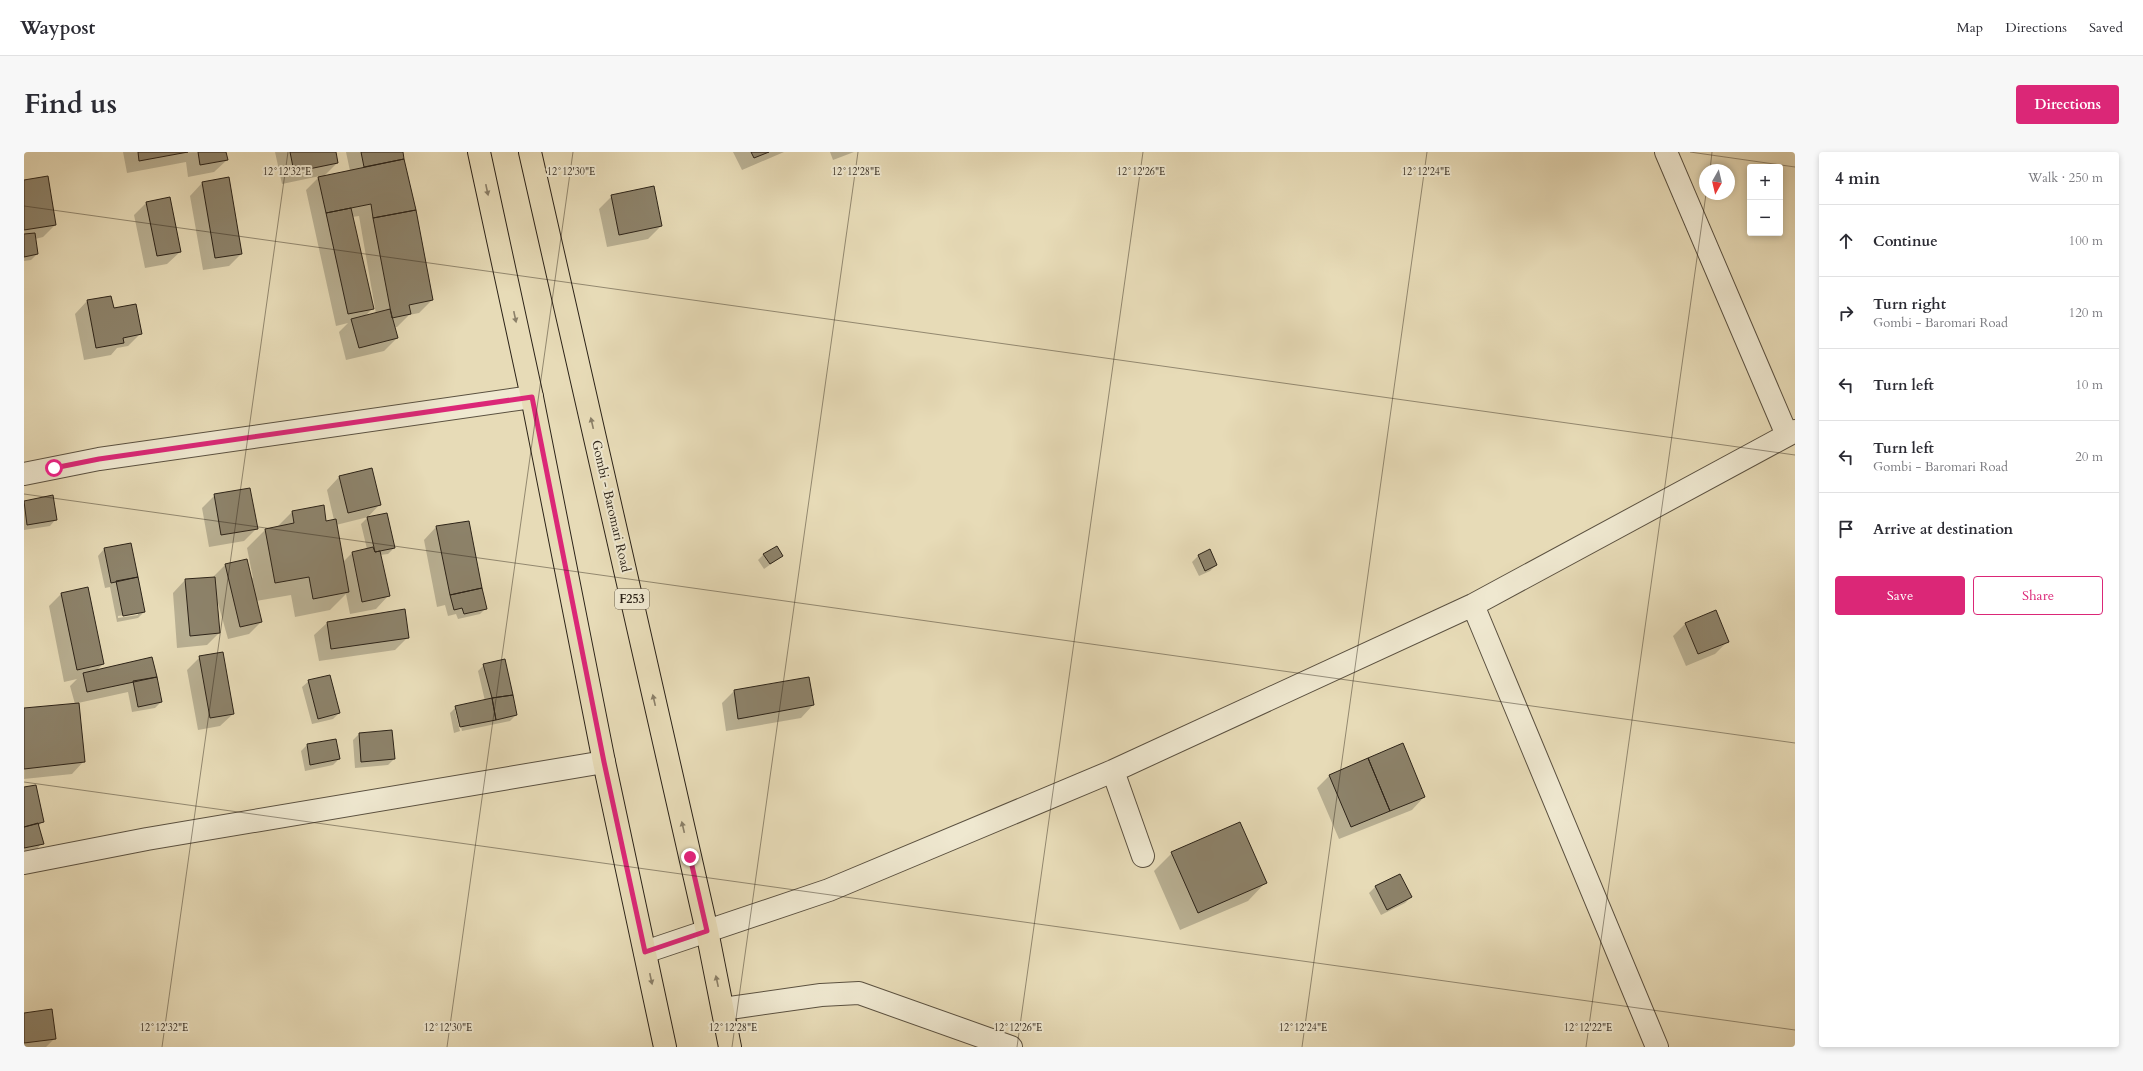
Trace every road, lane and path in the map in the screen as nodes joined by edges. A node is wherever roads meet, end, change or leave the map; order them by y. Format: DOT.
graph roads {
  1 [pos="479,152"];
  2 [pos="530,152"];
  3 [pos="1666,152"];
  4 [pos="532,397"];
  5 [pos="1791,433"];
  6 [pos="24,474"];
  7 [pos="1473,605"];
  8 [pos="604,762"];
  9 [pos="1113,771"];
  10 [pos="1143,856"];
  11 [pos="24,863"];
  12 [pos="707,931"];
  13 [pos="645,952"];
  14 [pos="723,1009"];
  15 [pos="665,1047"];
  16 [pos="730,1047"];
  17 [pos="1011,1047"];
  18 [pos="1657,1047"];
  1 -- 4 [label="main road, one-way"];
  12 -- 2 [label="main road, Gombi - Baromari Road / F253, one-way"];
  3 -- 5 [label="street"];
  4 -- 6 [label="street"];
  4 -- 8 [label="main road"];
  5 -- 7 [label="street"];
  7 -- 9 [label="street"];
  7 -- 18 [label="street"];
  8 -- 11 [label="street"];
  8 -- 13 [label="main road"];
  9 -- 10 [label="street"];
  9 -- 12 [label="street"];
  12 -- 13 [label="street"];
  14 -- 12 [label="main road, Gombi - Baromari Road / F253, one-way"];
  13 -- 15 [label="main road, one-way"];
  14 -- 16 [label="main road, Gombi - Baromari Road / F253"];
  14 -- 17 [label="street"];
}
